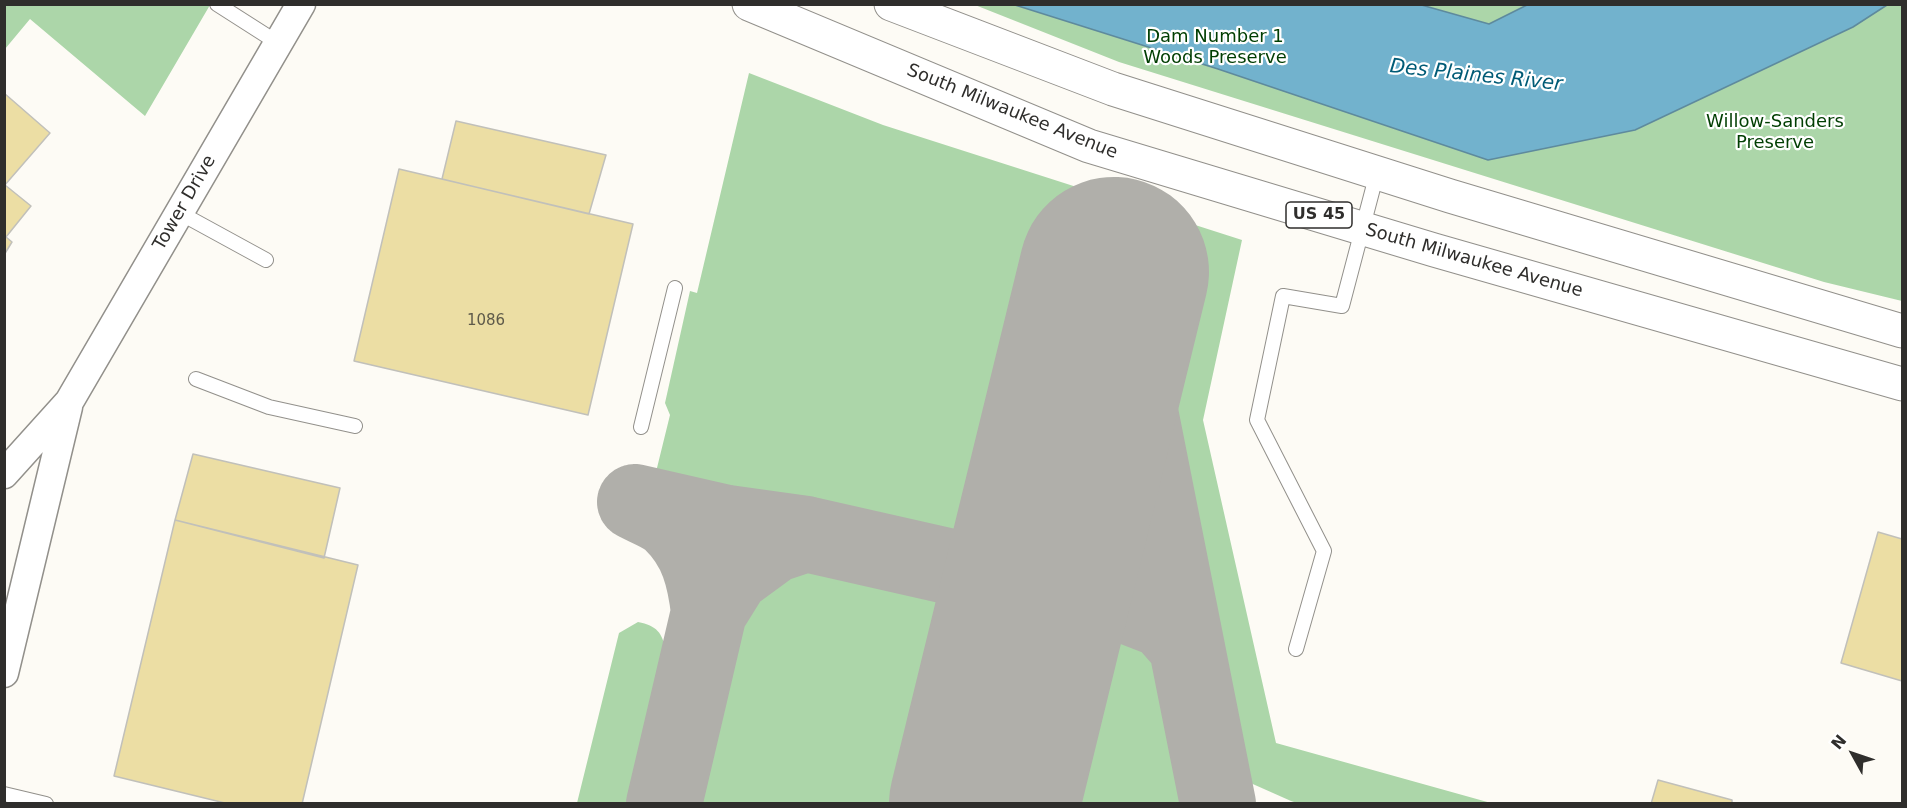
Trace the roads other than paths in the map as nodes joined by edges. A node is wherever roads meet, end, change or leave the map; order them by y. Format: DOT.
graph roads {
  1 [pos="217,4"];
  2 [pos="301,4"];
  3 [pos="749,4"];
  4 [pos="891,4"];
  5 [pos="278,43"];
  6 [pos="1377,173"];
  7 [pos="180,213"];
  8 [pos="1361,228"];
  9 [pos="266,260"];
  10 [pos="675,288"];
  11 [pos="1902,331"];
  12 [pos="196,379"];
  13 [pos="1902,384"];
  14 [pos="69,402"];
  15 [pos="355,426"];
  16 [pos="641,427"];
  17 [pos="7,467"];
  18 [pos="1296,649"];
  19 [pos="4,673"];
  20 [pos="4,794"];
  21 [pos="46,804"];
  1 -- 5 [label="lane"];
  2 -- 5 [label="street, Tower Drive"];
  3 -- 8 [label="main road, South Milwaukee Avenue / US 45"];
  4 -- 6 [label="main road"];
  5 -- 7 [label="street, Tower Drive"];
  6 -- 8 [label="lane"];
  6 -- 11 [label="main road"];
  7 -- 9 [label="lane"];
  7 -- 14 [label="street, Tower Drive"];
  8 -- 13 [label="main road, South Milwaukee Avenue / US 45"];
  8 -- 18 [label="lane"];
  10 -- 16 [label="lane"];
  12 -- 15 [label="lane"];
  14 -- 17 [label="street, Tower Drive"];
  14 -- 19 [label="street, Tower Drive"];
  20 -- 21 [label="lane"];
}
